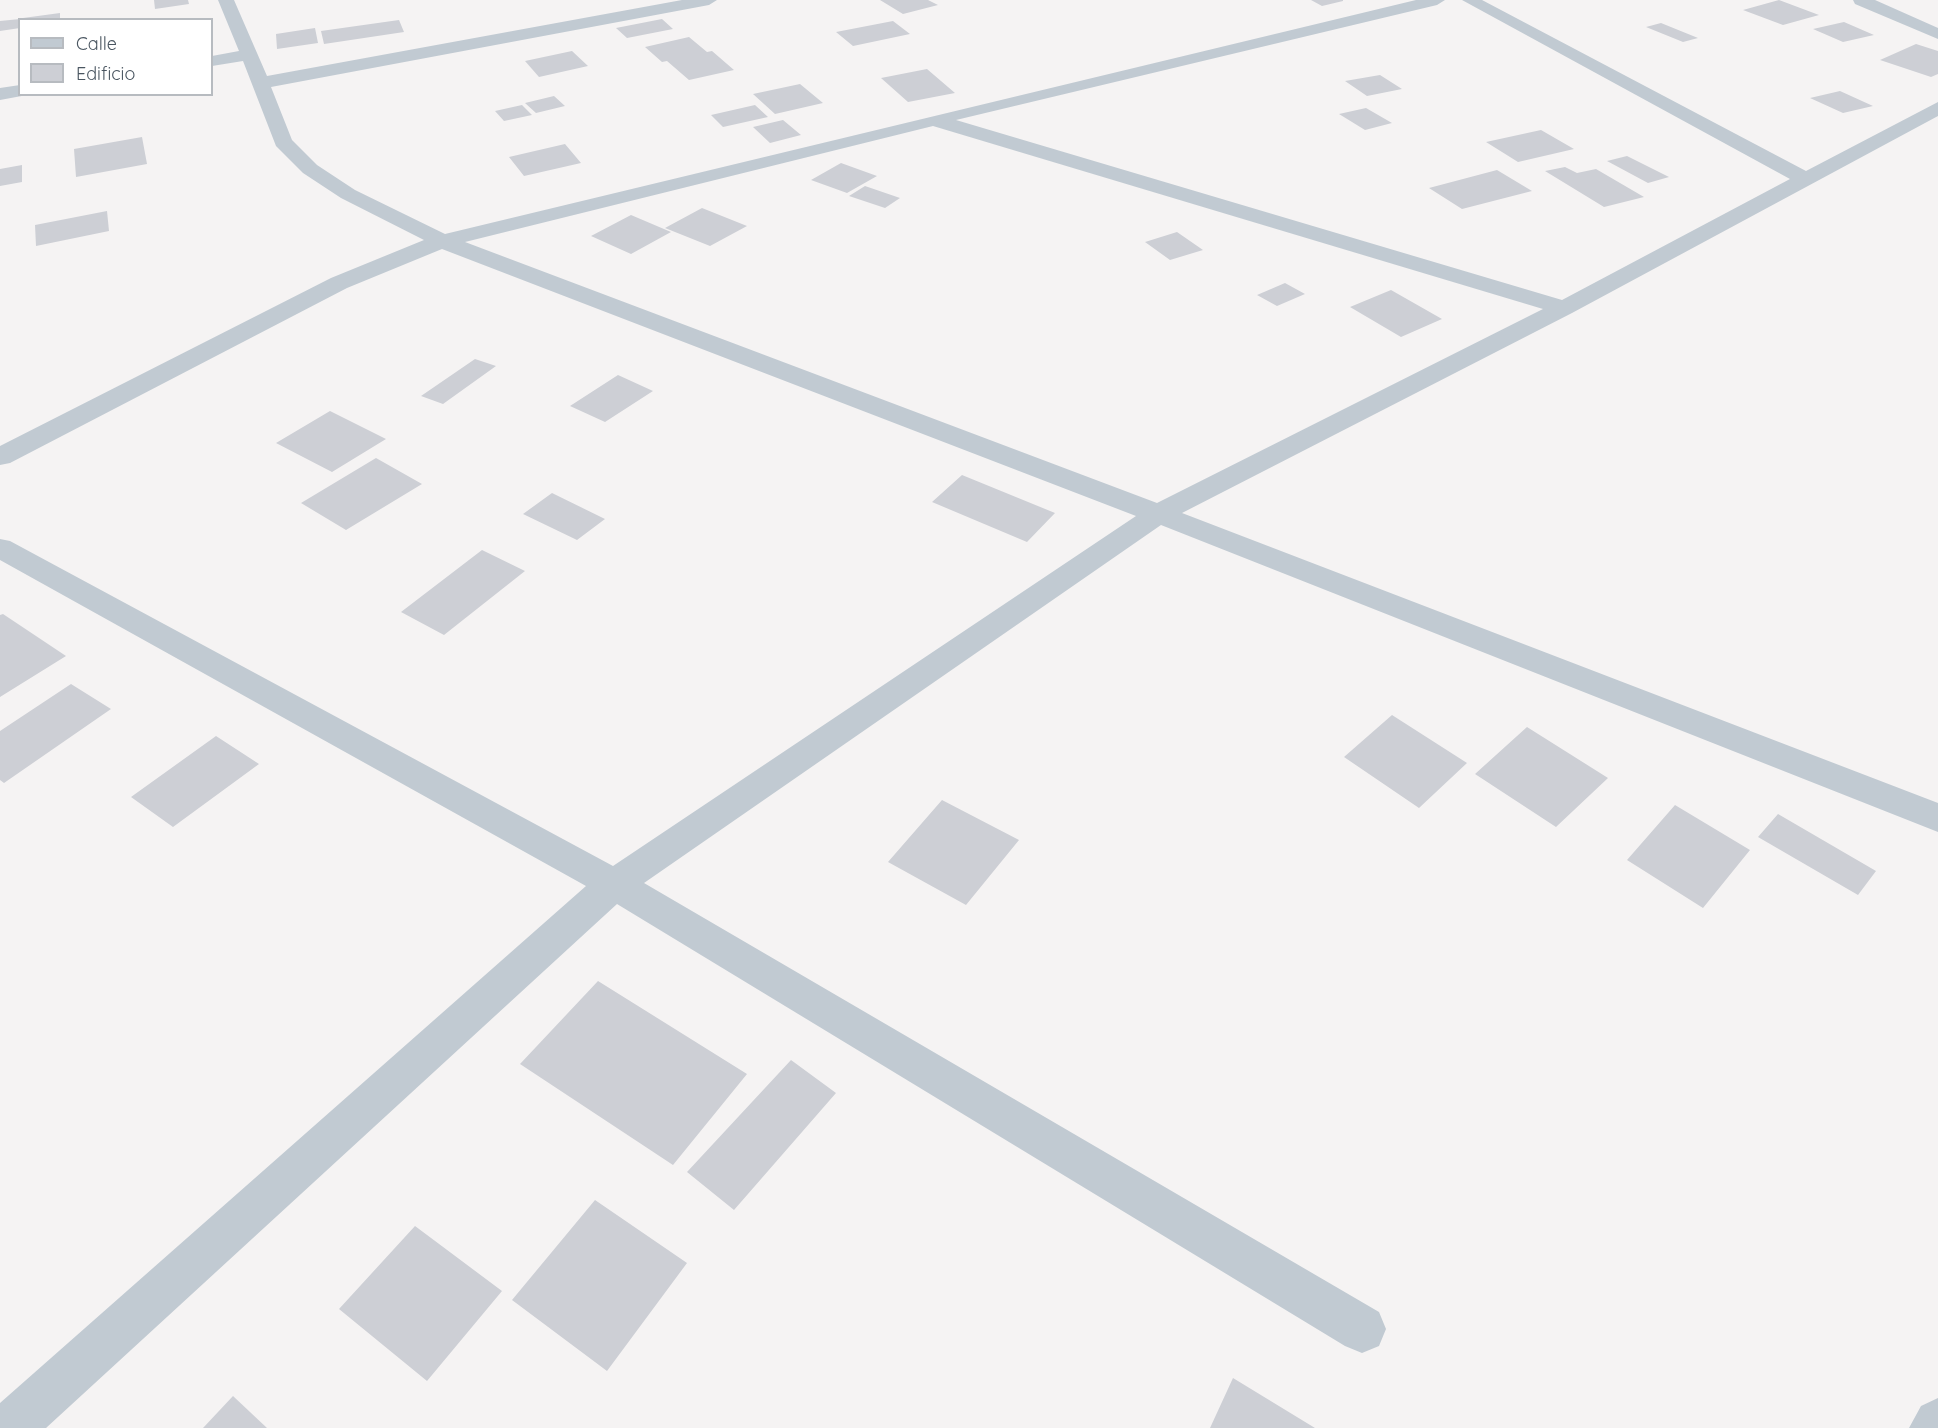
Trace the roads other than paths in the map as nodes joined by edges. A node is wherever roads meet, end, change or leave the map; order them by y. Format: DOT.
graph roads {
  1 [pos="226,0"];
  2 [pos="709,0"];
  3 [pos="1437,0"];
  4 [pos="1470,0"];
  5 [pos="1861,0"];
  6 [pos="1938,34"];
  7 [pos="249,55"];
  8 [pos="213,61"];
  9 [pos="261,84"];
  10 [pos="18,91"];
  11 [pos="0,94"];
  12 [pos="1938,108"];
  13 [pos="933,120"];
  14 [pos="1804,178"];
  15 [pos="442,241"];
  16 [pos="1564,308"];
  17 [pos="0,457"];
  18 [pos="1158,514"];
  19 [pos="0,549"];
  20 [pos="1938,818"];
  21 [pos="614,884"];
  22 [pos="1362,1329"];
  23 [pos="1938,1423"];
  24 [pos="9,1428"];
  25 [pos="1934,1428"];
  1 -- 7 [label="street"];
  2 -- 9 [label="street"];
  3 -- 13 [label="street"];
  4 -- 14 [label="street"];
  5 -- 6 [label="street"];
  7 -- 8 [label="street"];
  7 -- 9 [label="street"];
  9 -- 15 [label="street"];
  10 -- 11 [label="street"];
  12 -- 14 [label="street"];
  13 -- 15 [label="street"];
  13 -- 16 [label="street"];
  14 -- 16 [label="street"];
  15 -- 17 [label="street"];
  15 -- 18 [label="street"];
  16 -- 18 [label="street"];
  18 -- 20 [label="street"];
  18 -- 21 [label="street"];
  19 -- 21 [label="street"];
  21 -- 22 [label="street"];
  21 -- 24 [label="street"];
  23 -- 25 [label="street"];
}
